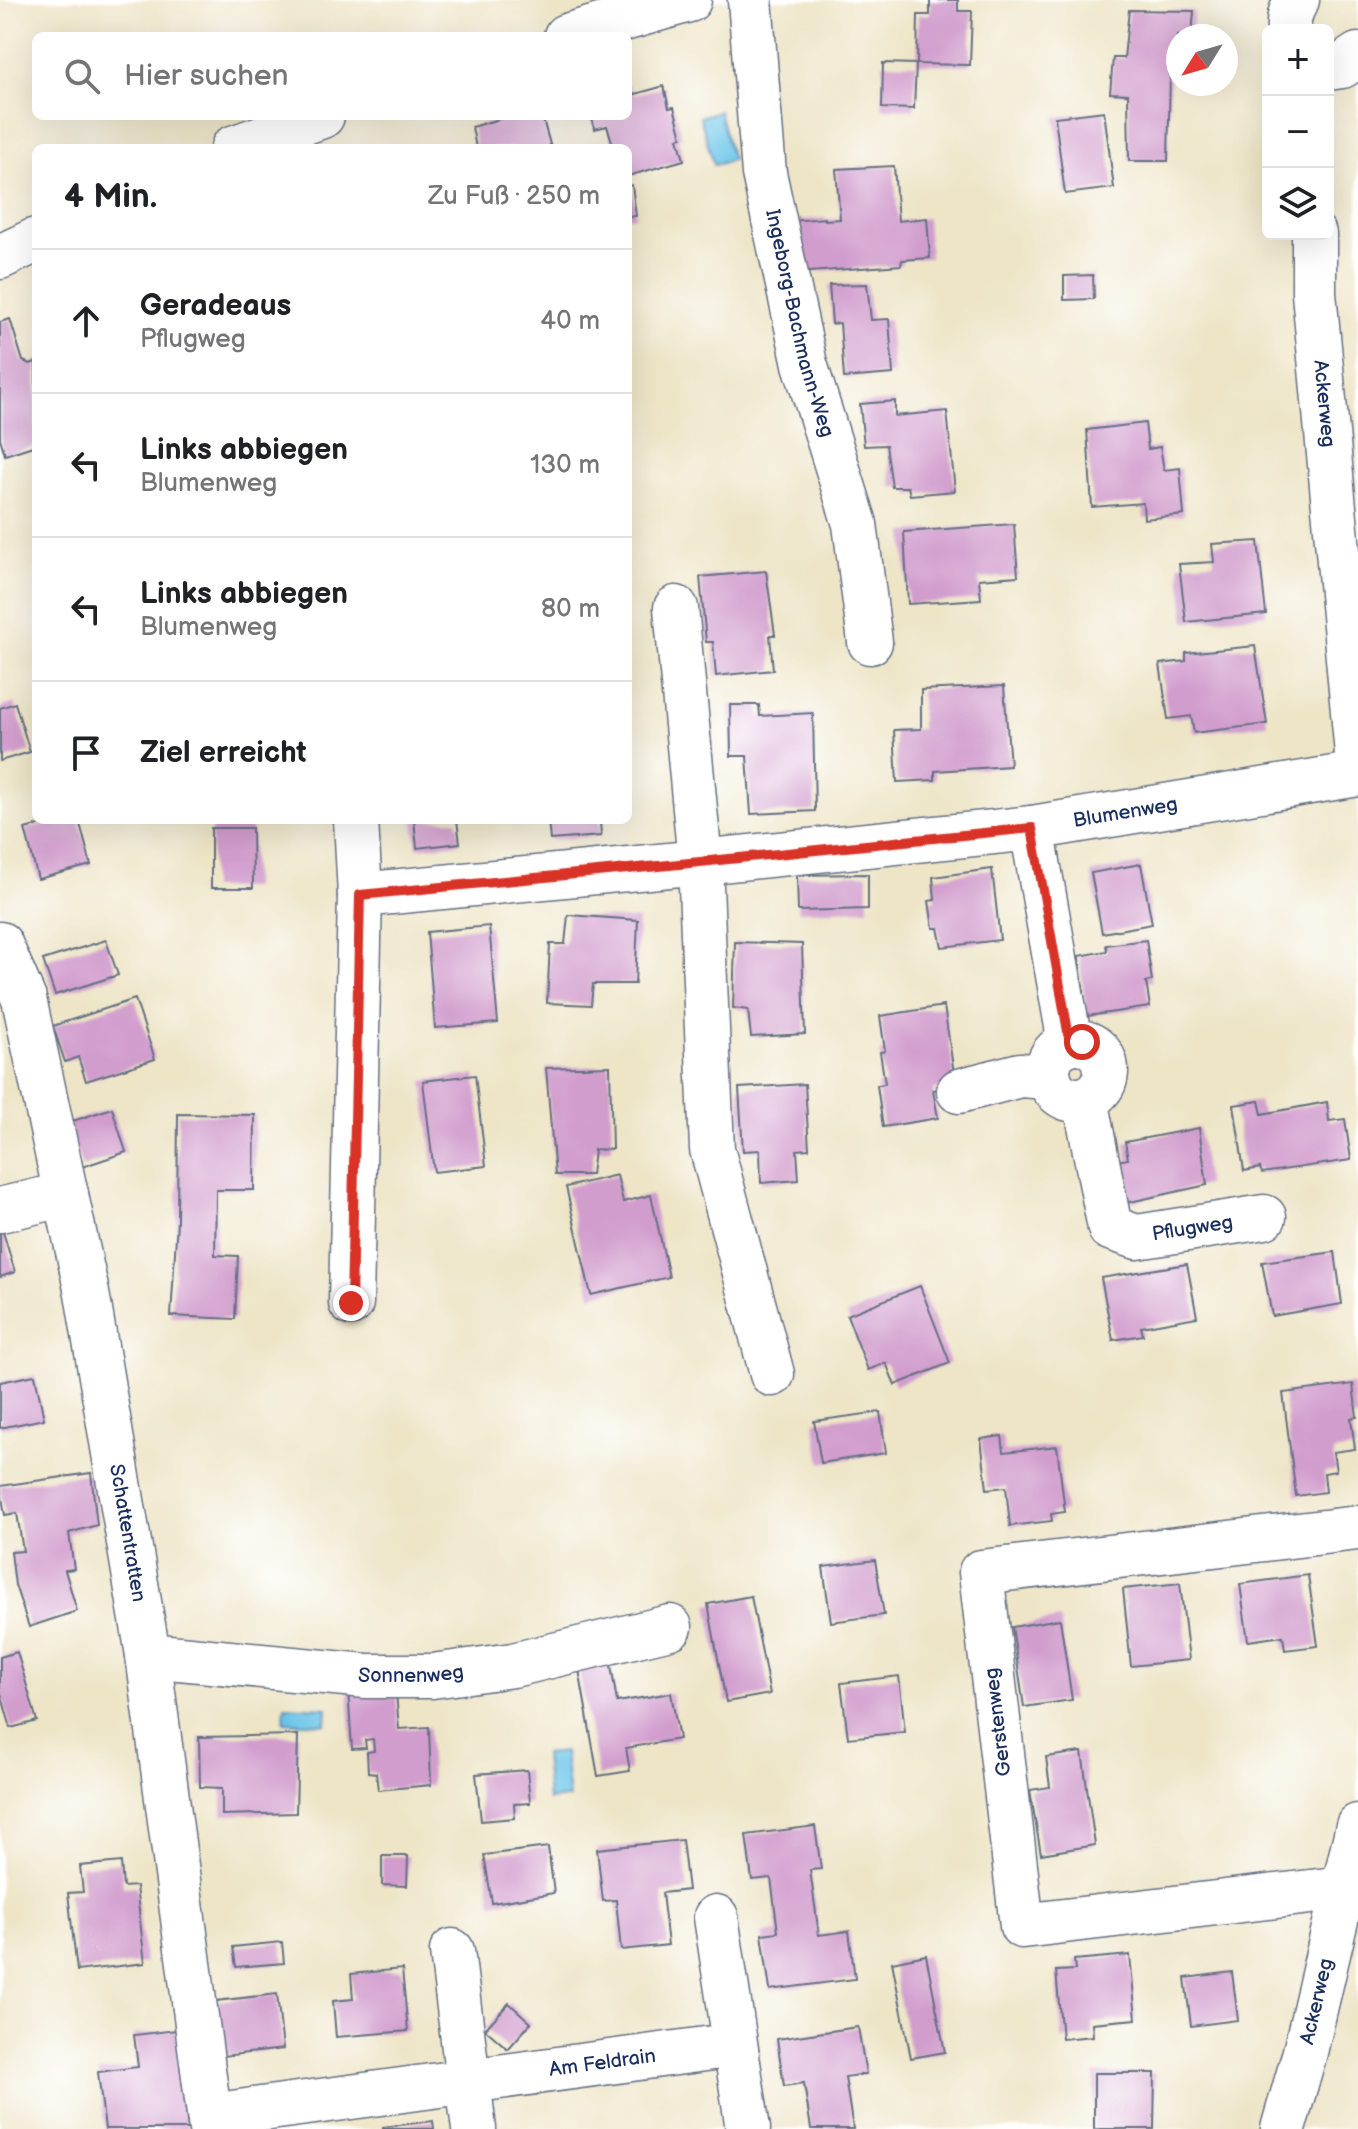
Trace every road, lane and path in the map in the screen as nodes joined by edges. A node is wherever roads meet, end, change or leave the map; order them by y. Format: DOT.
graph roads {
  1 [pos="689,0"];
  2 [pos="750,0"];
  3 [pos="580,32"];
  4 [pos="1358,55"];
  5 [pos="1334,67"];
  6 [pos="311,120"];
  7 [pos="248,144"];
  8 [pos="1314,240"];
  9 [pos="32,242"];
  10 [pos="0,257"];
  11 [pos="676,608"];
  12 [pos="870,642"];
  13 [pos="1358,765"];
  14 [pos="1358,774"];
  15 [pos="356,824"];
  16 [pos="1032,828"];
  17 [pos="700,862"];
  18 [pos="360,895"];
  19 [pos="0,944"];
  20 [pos="1068,1073"];
  21 [pos="959,1091"];
  22 [pos="66,1194"];
  23 [pos="0,1210"];
  24 [pos="1264,1217"];
  25 [pos="351,1303"];
  26 [pos="772,1374"];
  27 [pos="1358,1528"];
  28 [pos="670,1627"];
  29 [pos="148,1655"];
  30 [pos="1358,1826"];
  31 [pos="1344,1888"];
  32 [pos="716,1917"];
  33 [pos="452,1951"];
  34 [pos="735,2045"];
  35 [pos="468,2081"];
  36 [pos="210,2122"];
  37 [pos="474,2129"];
  38 [pos="748,2129"];
  39 [pos="1283,2129"];
  1 -- 3 [label="street"];
  2 -- 12 [label="street, Ingeborg-Bachmann-Weg"];
  4 -- 5 [label="street"];
  6 -- 7 [label="street"];
  8 -- 13 [label="street, Ackerweg"];
  9 -- 10 [label="street"];
  11 -- 17 [label="street"];
  14 -- 16 [label="street, Blumenweg"];
  15 -- 18 [label="street"];
  16 -- 17 [label="street, Blumenweg"];
  16 -- 20 [label="street, Pflugweg"];
  17 -- 18 [label="street, Blumenweg"];
  17 -- 26 [label="street"];
  18 -- 25 [label="street"];
  19 -- 22 [label="street, Schattentratten"];
  20 -- 21 [label="street"];
  20 -- 24 [label="street, Pflugweg"];
  22 -- 23 [label="street"];
  22 -- 29 [label="street, Schattentratten"];
  27 -- 31 [label="street, Gerstenweg"];
  28 -- 29 [label="street, Sonnenweg"];
  29 -- 36 [label="street, Schattentratten"];
  30 -- 31 [label="street, Ackerweg"];
  31 -- 39 [label="street, Ackerweg"];
  32 -- 34 [label="street"];
  33 -- 35 [label="street"];
  34 -- 35 [label="street, Am Feldrain"];
  34 -- 38 [label="street"];
  35 -- 36 [label="street, Am Feldrain"];
  35 -- 37 [label="street"];
}
